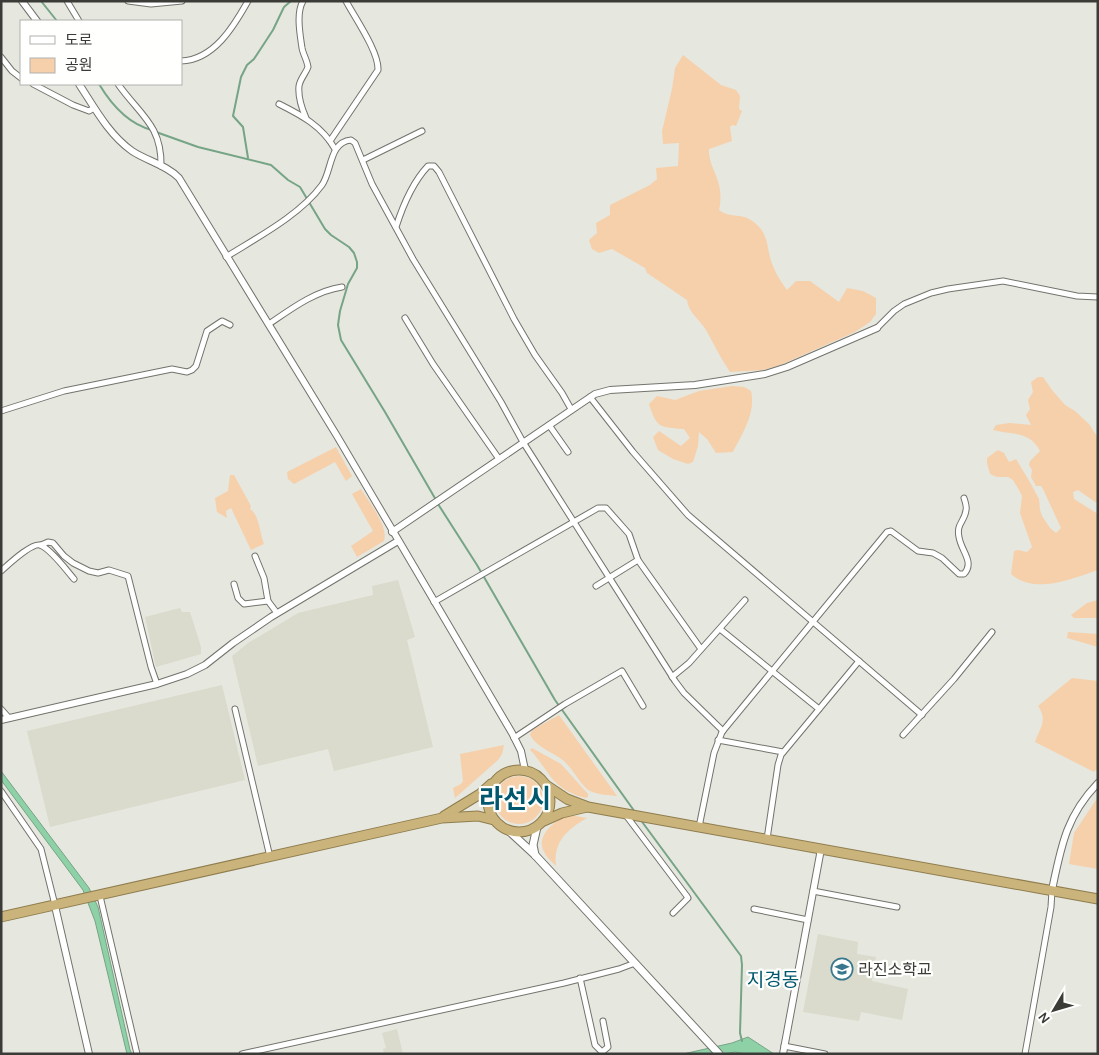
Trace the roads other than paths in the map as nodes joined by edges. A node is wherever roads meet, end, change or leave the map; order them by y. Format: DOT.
graph roads {
  1 [pos="22,1"];
  2 [pos="67,1"];
  3 [pos="128,1"];
  4 [pos="182,1"];
  5 [pos="248,1"];
  6 [pos="303,1"];
  7 [pos="346,1"];
  8 [pos="36,20"];
  9 [pos="78,20"];
  10 [pos="1,57"];
  11 [pos="182,61"];
  12 [pos="20,77"];
  13 [pos="35,85"];
  14 [pos="80,85"];
  15 [pos="119,85"];
  16 [pos="278,104"];
  17 [pos="94,108"];
  18 [pos="306,118"];
  19 [pos="422,131"];
  20 [pos="330,141"];
  21 [pos="335,149"];
  22 [pos="363,160"];
  23 [pos="161,166"];
  24 [pos="396,227"];
  25 [pos="226,257"];
  26 [pos="342,286"];
  27 [pos="1098,297"];
  28 [pos="406,318"];
  29 [pos="269,324"];
  30 [pos="230,325"];
  31 [pos="877,328"];
  32 [pos="590,397"];
  33 [pos="572,409"];
  34 [pos="1,411"];
  35 [pos="548,425"];
  36 [pos="523,442"];
  37 [pos="568,452"];
  38 [pos="499,459"];
  39 [pos="964,498"];
  40 [pos="574,522"];
  41 [pos="392,532"];
  42 [pos="398,542"];
  43 [pos="41,545"];
  44 [pos="254,556"];
  45 [pos="638,560"];
  46 [pos="1,571"];
  47 [pos="610,577"];
  48 [pos="74,579"];
  49 [pos="234,584"];
  50 [pos="596,586"];
  51 [pos="745,600"];
  52 [pos="268,601"];
  53 [pos="434,602"];
  54 [pos="277,613"];
  55 [pos="812,623"];
  56 [pos="720,629"];
  57 [pos="992,632"];
  58 [pos="702,649"];
  59 [pos="860,661"];
  60 [pos="772,671"];
  61 [pos="672,677"];
  62 [pos="157,684"];
  63 [pos="643,706"];
  64 [pos="1,709"];
  65 [pos="235,709"];
  66 [pos="819,709"];
  67 [pos="922,715"];
  68 [pos="9,718"];
  69 [pos="1,720"];
  70 [pos="723,731"];
  71 [pos="903,735"];
  72 [pos="514,738"];
  73 [pos="718,740"];
  74 [pos="783,752"];
  75 [pos="525,770"];
  76 [pos="494,782"];
  77 [pos="1098,783"];
  78 [pos="546,785"];
  79 [pos="1,791"];
  80 [pos="588,807"];
  81 [pos="628,814"];
  82 [pos="442,818"];
  83 [pos="494,820"];
  84 [pos="541,824"];
  85 [pos="699,827"];
  86 [pos="509,831"];
  87 [pos="767,839"];
  88 [pos="821,850"];
  89 [pos="535,855"];
  90 [pos="270,857"];
  91 [pos="813,890"];
  92 [pos="1052,890"];
  93 [pos="98,896"];
  94 [pos="1098,899"];
  95 [pos="56,906"];
  96 [pos="897,907"];
  97 [pos="754,909"];
  98 [pos="673,913"];
  99 [pos="1,917"];
  100 [pos="808,920"];
  101 [pos="635,963"];
  102 [pos="580,978"];
  103 [pos="603,1021"];
  104 [pos="784,1046"];
  105 [pos="89,1054"];
  106 [pos="137,1054"];
  107 [pos="242,1054"];
  108 [pos="719,1054"];
  109 [pos="783,1054"];
  110 [pos="826,1054"];
  111 [pos="1025,1054"];
  1 -- 8 [label="street"];
  2 -- 9 [label="street"];
  3 -- 4 [label="street"];
  5 -- 11 [label="street"];
  6 -- 18 [label="street"];
  7 -- 20 [label="street"];
  10 -- 12 [label="street"];
  13 -- 17 [label="street"];
  14 -- 17 [label="street"];
  15 -- 23 [label="street"];
  16 -- 18 [label="street"];
  17 -- 23 [label="street"];
  18 -- 20 [label="street"];
  19 -- 22 [label="street"];
  20 -- 21 [label="street"];
  21 -- 22 [label="street"];
  21 -- 25 [label="street"];
  22 -- 24 [label="street"];
  23 -- 25 [label="street"];
  24 -- 33 [label="street"];
  24 -- 36 [label="street"];
  25 -- 29 [label="street"];
  26 -- 29 [label="street"];
  27 -- 31 [label="street"];
  28 -- 38 [label="street"];
  29 -- 41 [label="street"];
  30 -- 34 [label="street"];
  31 -- 32 [label="street"];
  32 -- 33 [label="street"];
  32 -- 55 [label="street"];
  33 -- 35 [label="street"];
  35 -- 36 [label="street"];
  35 -- 37 [label="street"];
  36 -- 38 [label="street"];
  36 -- 40 [label="street"];
  38 -- 41 [label="street"];
  39 -- 55 [label="street"];
  40 -- 45 [label="street"];
  40 -- 47 [label="street"];
  40 -- 53 [label="street"];
  41 -- 42 [label="street"];
  42 -- 53 [label="street"];
  42 -- 54 [label="street"];
  43 -- 46 [label="street"];
  43 -- 48 [label="street"];
  43 -- 62 [label="street"];
  44 -- 52 [label="street"];
  45 -- 47 [label="street"];
  45 -- 58 [label="street"];
  47 -- 50 [label="street"];
  47 -- 61 [label="street"];
  49 -- 52 [label="street"];
  51 -- 56 [label="street"];
  52 -- 54 [label="street"];
  53 -- 72 [label="street"];
  54 -- 62 [label="street"];
  55 -- 59 [label="street"];
  55 -- 60 [label="street"];
  56 -- 58 [label="street"];
  56 -- 60 [label="street"];
  57 -- 67 [label="street"];
  58 -- 61 [label="street"];
  59 -- 66 [label="street"];
  59 -- 67 [label="street"];
  60 -- 66 [label="street"];
  60 -- 70 [label="street"];
  61 -- 70 [label="street"];
  62 -- 68 [label="street"];
  63 -- 72 [label="street"];
  64 -- 68 [label="street"];
  65 -- 90 [label="street"];
  66 -- 74 [label="street"];
  67 -- 71 [label="street"];
  68 -- 69 [label="street"];
  70 -- 73 [label="street"];
  72 -- 75 [label="street"];
  73 -- 74 [label="street"];
  73 -- 85 [label="street"];
  74 -- 87 [label="street"];
  75 -- 76 [label="highway"];
  75 -- 78 [label="highway"];
  76 -- 82 [label="highway"];
  76 -- 83 [label="highway"];
  77 -- 92 [label="street"];
  78 -- 80 [label="highway"];
  78 -- 84 [label="highway"];
  79 -- 95 [label="street"];
  80 -- 81 [label="highway"];
  80 -- 84 [label="highway"];
  81 -- 85 [label="highway"];
  81 -- 98 [label="street"];
  82 -- 83 [label="highway"];
  82 -- 90 [label="highway"];
  83 -- 86 [label="highway"];
  84 -- 86 [label="highway"];
  84 -- 89 [label="main road"];
  85 -- 87 [label="highway"];
  86 -- 89 [label="main road"];
  87 -- 88 [label="highway"];
  88 -- 91 [label="street"];
  88 -- 92 [label="highway"];
  89 -- 101 [label="main road"];
  90 -- 93 [label="highway"];
  91 -- 96 [label="street"];
  91 -- 100 [label="street"];
  92 -- 94 [label="highway"];
  92 -- 111 [label="street"];
  93 -- 95 [label="highway"];
  93 -- 106 [label="street"];
  95 -- 99 [label="highway"];
  95 -- 105 [label="street"];
  97 -- 100 [label="street"];
  100 -- 104 [label="street"];
  101 -- 102 [label="street"];
  101 -- 108 [label="main road"];
  102 -- 103 [label="street"];
  102 -- 107 [label="street"];
  104 -- 109 [label="street"];
  104 -- 110 [label="street"];
}
